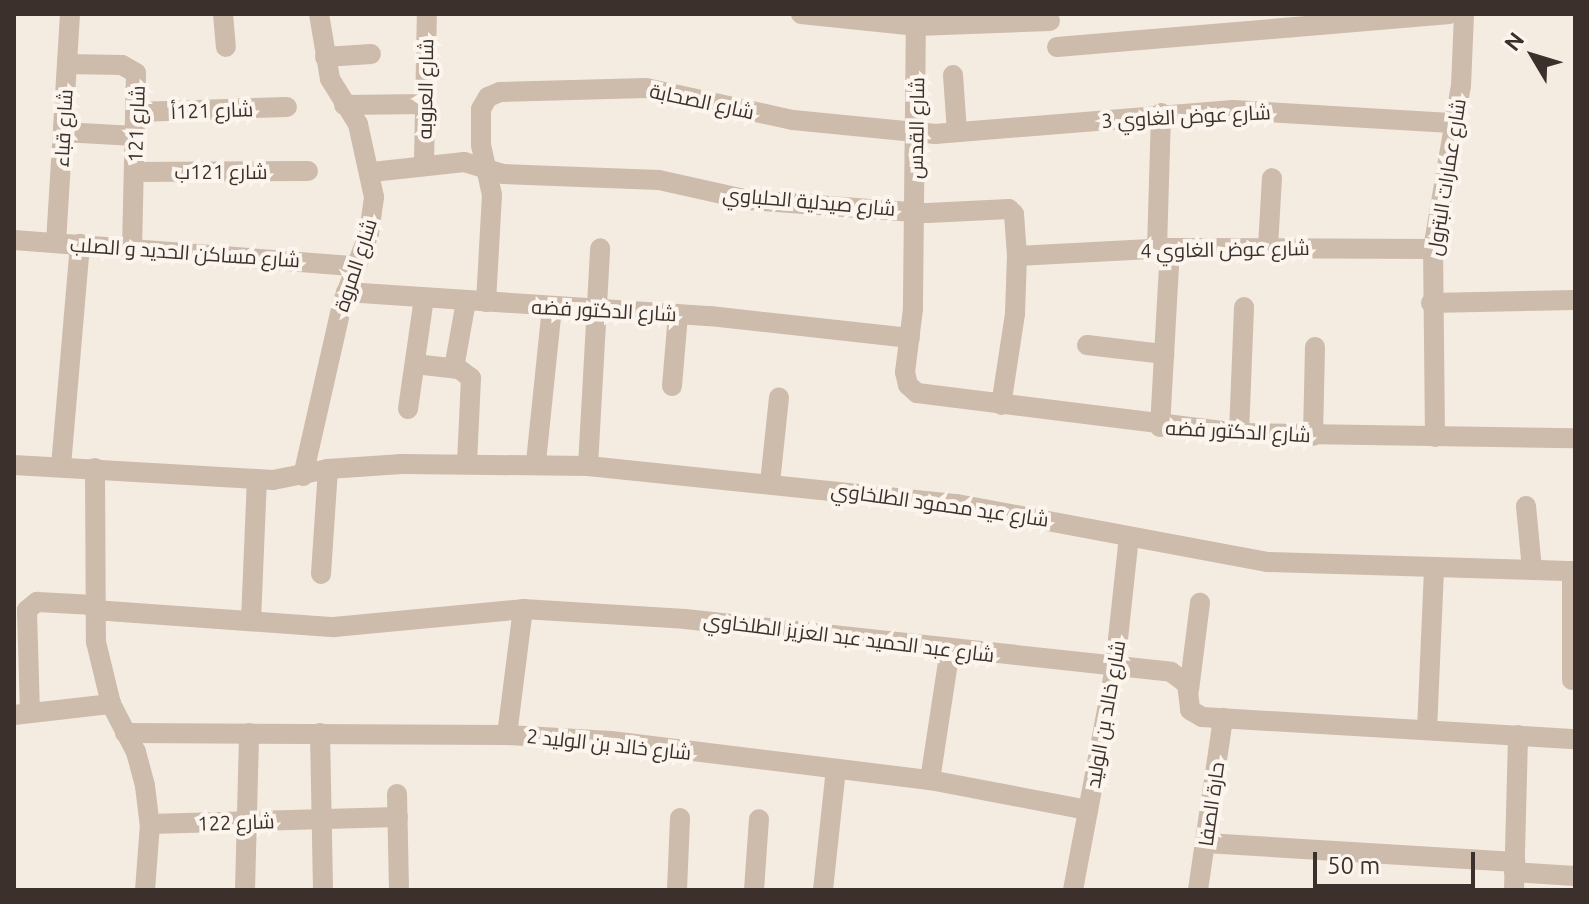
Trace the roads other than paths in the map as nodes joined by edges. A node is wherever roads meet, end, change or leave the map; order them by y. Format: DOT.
graph roads {
  1 [pos="70,14"];
  2 [pos="223,14"];
  3 [pos="319,14"];
  4 [pos="427,14"];
  5 [pos="801,14"];
  6 [pos="1450,14"];
  7 [pos="1464,14"];
  8 [pos="916,20"];
  9 [pos="1050,21"];
  10 [pos="1254,22"];
  11 [pos="226,47"];
  12 [pos="1057,47"];
  13 [pos="371,54"];
  14 [pos="325,57"];
  15 [pos="67,64"];
  16 [pos="953,75"];
  17 [pos="425,104"];
  18 [pos="344,105"];
  19 [pos="287,107"];
  20 [pos="137,112"];
  21 [pos="1161,113"];
  22 [pos="1455,123"];
  23 [pos="918,130"];
  24 [pos="63,132"];
  25 [pos="957,132"];
  26 [pos="135,136"];
  27 [pos="424,164"];
  28 [pos="486,168"];
  29 [pos="308,171"];
  30 [pos="134,172"];
  31 [pos="372,172"];
  32 [pos="1272,178"];
  33 [pos="914,211"];
  34 [pos="14,240"];
  35 [pos="56,243"];
  36 [pos="80,244"];
  37 [pos="132,246"];
  38 [pos="1268,247"];
  39 [pos="600,248"];
  40 [pos="1163,248"];
  41 [pos="1433,249"];
  42 [pos="1017,256"];
  43 [pos="355,266"];
  44 [pos="346,292"];
  45 [pos="424,298"];
  46 [pos="1575,300"];
  47 [pos="476,301"];
  48 [pos="1431,303"];
  49 [pos="552,307"];
  50 [pos="1244,307"];
  51 [pos="596,309"];
  52 [pos="678,314"];
  53 [pos="910,338"];
  54 [pos="1087,345"];
  55 [pos="1315,347"];
  56 [pos="1164,354"];
  57 [pos="415,364"];
  58 [pos="454,368"];
  59 [pos="908,385"];
  60 [pos="672,386"];
  61 [pos="779,397"];
  62 [pos="1001,405"];
  63 [pos="408,409"];
  64 [pos="1160,427"];
  65 [pos="1239,433"];
  66 [pos="1313,436"];
  67 [pos="1435,437"];
  68 [pos="1575,438"];
  69 [pos="467,462"];
  70 [pos="536,462"];
  71 [pos="14,465"];
  72 [pos="61,466"];
  73 [pos="588,466"];
  74 [pos="95,468"];
  75 [pos="328,469"];
  76 [pos="303,476"];
  77 [pos="257,480"];
  78 [pos="770,483"];
  79 [pos="1526,506"];
  80 [pos="1129,537"];
  81 [pos="1532,570"];
  82 [pos="1434,571"];
  83 [pos="1573,571"];
  84 [pos="321,574"];
  85 [pos="1200,603"];
  86 [pos="94,607"];
  87 [pos="523,609"];
  88 [pos="251,621"];
  89 [pos="950,649"];
  90 [pos="1115,667"];
  91 [pos="1572,680"];
  92 [pos="1189,690"];
  93 [pos="111,704"];
  94 [pos="22,714"];
  95 [pos="1223,718"];
  96 [pos="1427,730"];
  97 [pos="125,733"];
  98 [pos="249,733"];
  99 [pos="320,733"];
  100 [pos="507,735"];
  101 [pos="1518,735"];
  102 [pos="1575,739"];
  103 [pos="836,769"];
  104 [pos="930,780"];
  105 [pos="397,794"];
  106 [pos="1088,810"];
  107 [pos="398,817"];
  108 [pos="680,818"];
  109 [pos="321,819"];
  110 [pos="759,819"];
  111 [pos="247,821"];
  112 [pos="150,824"];
  113 [pos="1206,843"];
  114 [pos="1514,875"];
  115 [pos="1575,876"];
  116 [pos="145,890"];
  117 [pos="245,890"];
  118 [pos="323,890"];
  119 [pos="399,890"];
  120 [pos="677,890"];
  121 [pos="754,890"];
  122 [pos="823,890"];
  123 [pos="1073,890"];
  124 [pos="1198,890"];
  1 -- 15 [label="street, شارع قباء"];
  2 -- 11 [label="street"];
  3 -- 14 [label="street, شارع المروة"];
  4 -- 17 [label="street, شارع العروبه"];
  5 -- 8 [label="street"];
  6 -- 10 [label="street"];
  7 -- 22 [label="street, شارع عمارات البترول"];
  8 -- 9 [label="street"];
  8 -- 23 [label="street, شارع القدس"];
  10 -- 12 [label="street"];
  13 -- 14 [label="street"];
  14 -- 18 [label="street, شارع المروة"];
  15 -- 20 [label="street, شارع 121"];
  15 -- 24 [label="street, شارع قباء"];
  16 -- 25 [label="street"];
  17 -- 18 [label="street"];
  17 -- 27 [label="street, شارع العروبه"];
  18 -- 31 [label="street, شارع المروة"];
  19 -- 20 [label="street, شارع 121أ"];
  20 -- 26 [label="street, شارع 121"];
  21 -- 22 [label="street, شارع عوض الغاوي 3"];
  21 -- 25 [label="street, شارع عوض الغاوي 3"];
  21 -- 40 [label="street"];
  22 -- 41 [label="street, شارع عمارات البترول"];
  23 -- 25 [label="street, شارع عوض الغاوي 3"];
  23 -- 28 [label="street, شارع الصحابة"];
  23 -- 33 [label="street, شارع القدس"];
  24 -- 26 [label="street"];
  24 -- 35 [label="street, شارع قباء"];
  26 -- 30 [label="street, شارع 121"];
  27 -- 28 [label="street, شارع صيدلية الحلباوي"];
  27 -- 31 [label="street, شارع صيدلية الحلباوي"];
  28 -- 33 [label="street, شارع صيدلية الحلباوي"];
  28 -- 47 [label="street"];
  29 -- 30 [label="street, شارع 121ب"];
  30 -- 37 [label="street, شارع 121"];
  31 -- 43 [label="street, شارع المروة"];
  32 -- 38 [label="street"];
  33 -- 42 [label="street, شارع صيدلية الحلباوي"];
  33 -- 53 [label="street, شارع القدس"];
  34 -- 35 [label="street, شارع مساكن الحديد و الصلب"];
  35 -- 36 [label="street, شارع مساكن الحديد و الصلب"];
  36 -- 37 [label="street, شارع مساكن الحديد و الصلب"];
  36 -- 72 [label="street"];
  37 -- 43 [label="street, شارع مساكن الحديد و الصلب"];
  38 -- 40 [label="street, شارع عوض الغاوي 4"];
  38 -- 41 [label="street, شارع عوض الغاوي 4"];
  39 -- 51 [label="street"];
  40 -- 42 [label="street, شارع عوض الغاوي 4"];
  40 -- 56 [label="street"];
  41 -- 48 [label="street, شارع عمارات البترول"];
  42 -- 62 [label="street"];
  43 -- 44 [label="street, شارع المروة"];
  44 -- 45 [label="street, شارع الدكتور فضه"];
  44 -- 76 [label="street, شارع المروة"];
  45 -- 47 [label="street, شارع الدكتور فضه"];
  45 -- 57 [label="street"];
  46 -- 48 [label="street"];
  47 -- 49 [label="street, شارع الدكتور فضه"];
  47 -- 58 [label="street"];
  48 -- 67 [label="street, شارع عمارات البترول"];
  49 -- 51 [label="street, شارع الدكتور فضه"];
  49 -- 70 [label="street"];
  50 -- 65 [label="street"];
  51 -- 52 [label="street, شارع الدكتور فضه"];
  51 -- 73 [label="street"];
  52 -- 53 [label="street, شارع الدكتور فضه"];
  52 -- 60 [label="street"];
  53 -- 59 [label="street, شارع القدس"];
  54 -- 56 [label="street"];
  55 -- 66 [label="street"];
  56 -- 64 [label="street"];
  57 -- 58 [label="street"];
  57 -- 63 [label="street"];
  58 -- 69 [label="street"];
  59 -- 62 [label="street, شارع الدكتور فضه"];
  61 -- 78 [label="street"];
  62 -- 64 [label="street, شارع الدكتور فضه"];
  64 -- 65 [label="street, شارع الدكتور فضه"];
  65 -- 66 [label="street, شارع الدكتور فضه"];
  66 -- 67 [label="street, شارع الدكتور فضه"];
  67 -- 68 [label="street, شارع الدكتور فضه"];
  69 -- 70 [label="street, شارع عيد محمود الطلخاوي"];
  69 -- 75 [label="street, شارع عيد محمود الطلخاوي"];
  70 -- 73 [label="street, شارع عيد محمود الطلخاوي"];
  71 -- 72 [label="street"];
  72 -- 74 [label="street"];
  73 -- 78 [label="street, شارع عيد محمود الطلخاوي"];
  74 -- 77 [label="street"];
  74 -- 86 [label="street"];
  75 -- 76 [label="street, شارع عيد محمود الطلخاوي"];
  75 -- 84 [label="street"];
  76 -- 77 [label="street"];
  77 -- 88 [label="street"];
  78 -- 80 [label="street, شارع عيد محمود الطلخاوي"];
  79 -- 81 [label="street"];
  80 -- 82 [label="street, شارع عيد محمود الطلخاوي"];
  80 -- 90 [label="street, شارع خالد بن الوليد"];
  81 -- 82 [label="street, شارع عيد محمود الطلخاوي"];
  81 -- 83 [label="street, شارع عيد محمود الطلخاوي"];
  82 -- 96 [label="street"];
  83 -- 91 [label="street"];
  85 -- 92 [label="street"];
  86 -- 88 [label="street, شارع عبد الحميد عبد العزيز الطلخاوي"];
  86 -- 93 [label="street"];
  86 -- 94 [label="street, شارع عبد الحميد عبد العزيز الطلخاوي"];
  87 -- 88 [label="street, شارع عبد الحميد عبد العزيز الطلخاوي"];
  87 -- 89 [label="street, شارع عبد الحميد عبد العزيز الطلخاوي"];
  87 -- 100 [label="street"];
  89 -- 90 [label="street, شارع عبد الحميد عبد العزيز الطلخاوي"];
  89 -- 104 [label="street"];
  90 -- 92 [label="street, شارع عبد الحميد عبد العزيز الطلخاوي"];
  90 -- 106 [label="street, شارع خالد بن الوليد"];
  92 -- 95 [label="street, شارع عبد الحميد عبد العزيز الطلخاوي"];
  93 -- 94 [label="street"];
  93 -- 97 [label="street"];
  95 -- 96 [label="street, شارع عبد الحميد عبد العزيز الطلخاوي"];
  95 -- 113 [label="street, حارة الصفا"];
  96 -- 101 [label="street, شارع عبد الحميد عبد العزيز الطلخاوي"];
  97 -- 98 [label="street, شارع خالد بن الوليد 2"];
  97 -- 112 [label="street"];
  98 -- 99 [label="street, شارع خالد بن الوليد 2"];
  98 -- 111 [label="street"];
  99 -- 100 [label="street, شارع خالد بن الوليد 2"];
  99 -- 109 [label="street"];
  100 -- 103 [label="street, شارع خالد بن الوليد 2"];
  101 -- 102 [label="street, شارع عبد الحميد عبد العزيز الطلخاوي"];
  101 -- 114 [label="street"];
  103 -- 104 [label="street, شارع خالد بن الوليد 2"];
  103 -- 122 [label="street"];
  104 -- 106 [label="street, شارع خالد بن الوليد 2"];
  105 -- 107 [label="street"];
  106 -- 123 [label="street, شارع خالد بن الوليد"];
  107 -- 109 [label="street, شارع 122"];
  107 -- 119 [label="street"];
  108 -- 120 [label="street"];
  109 -- 111 [label="street, شارع 122"];
  109 -- 118 [label="street"];
  110 -- 121 [label="street"];
  111 -- 112 [label="street, شارع 122"];
  111 -- 117 [label="street"];
  112 -- 116 [label="street"];
  113 -- 114 [label="street"];
  113 -- 124 [label="street, حارة الصفا"];
  114 -- 115 [label="street"];
}
